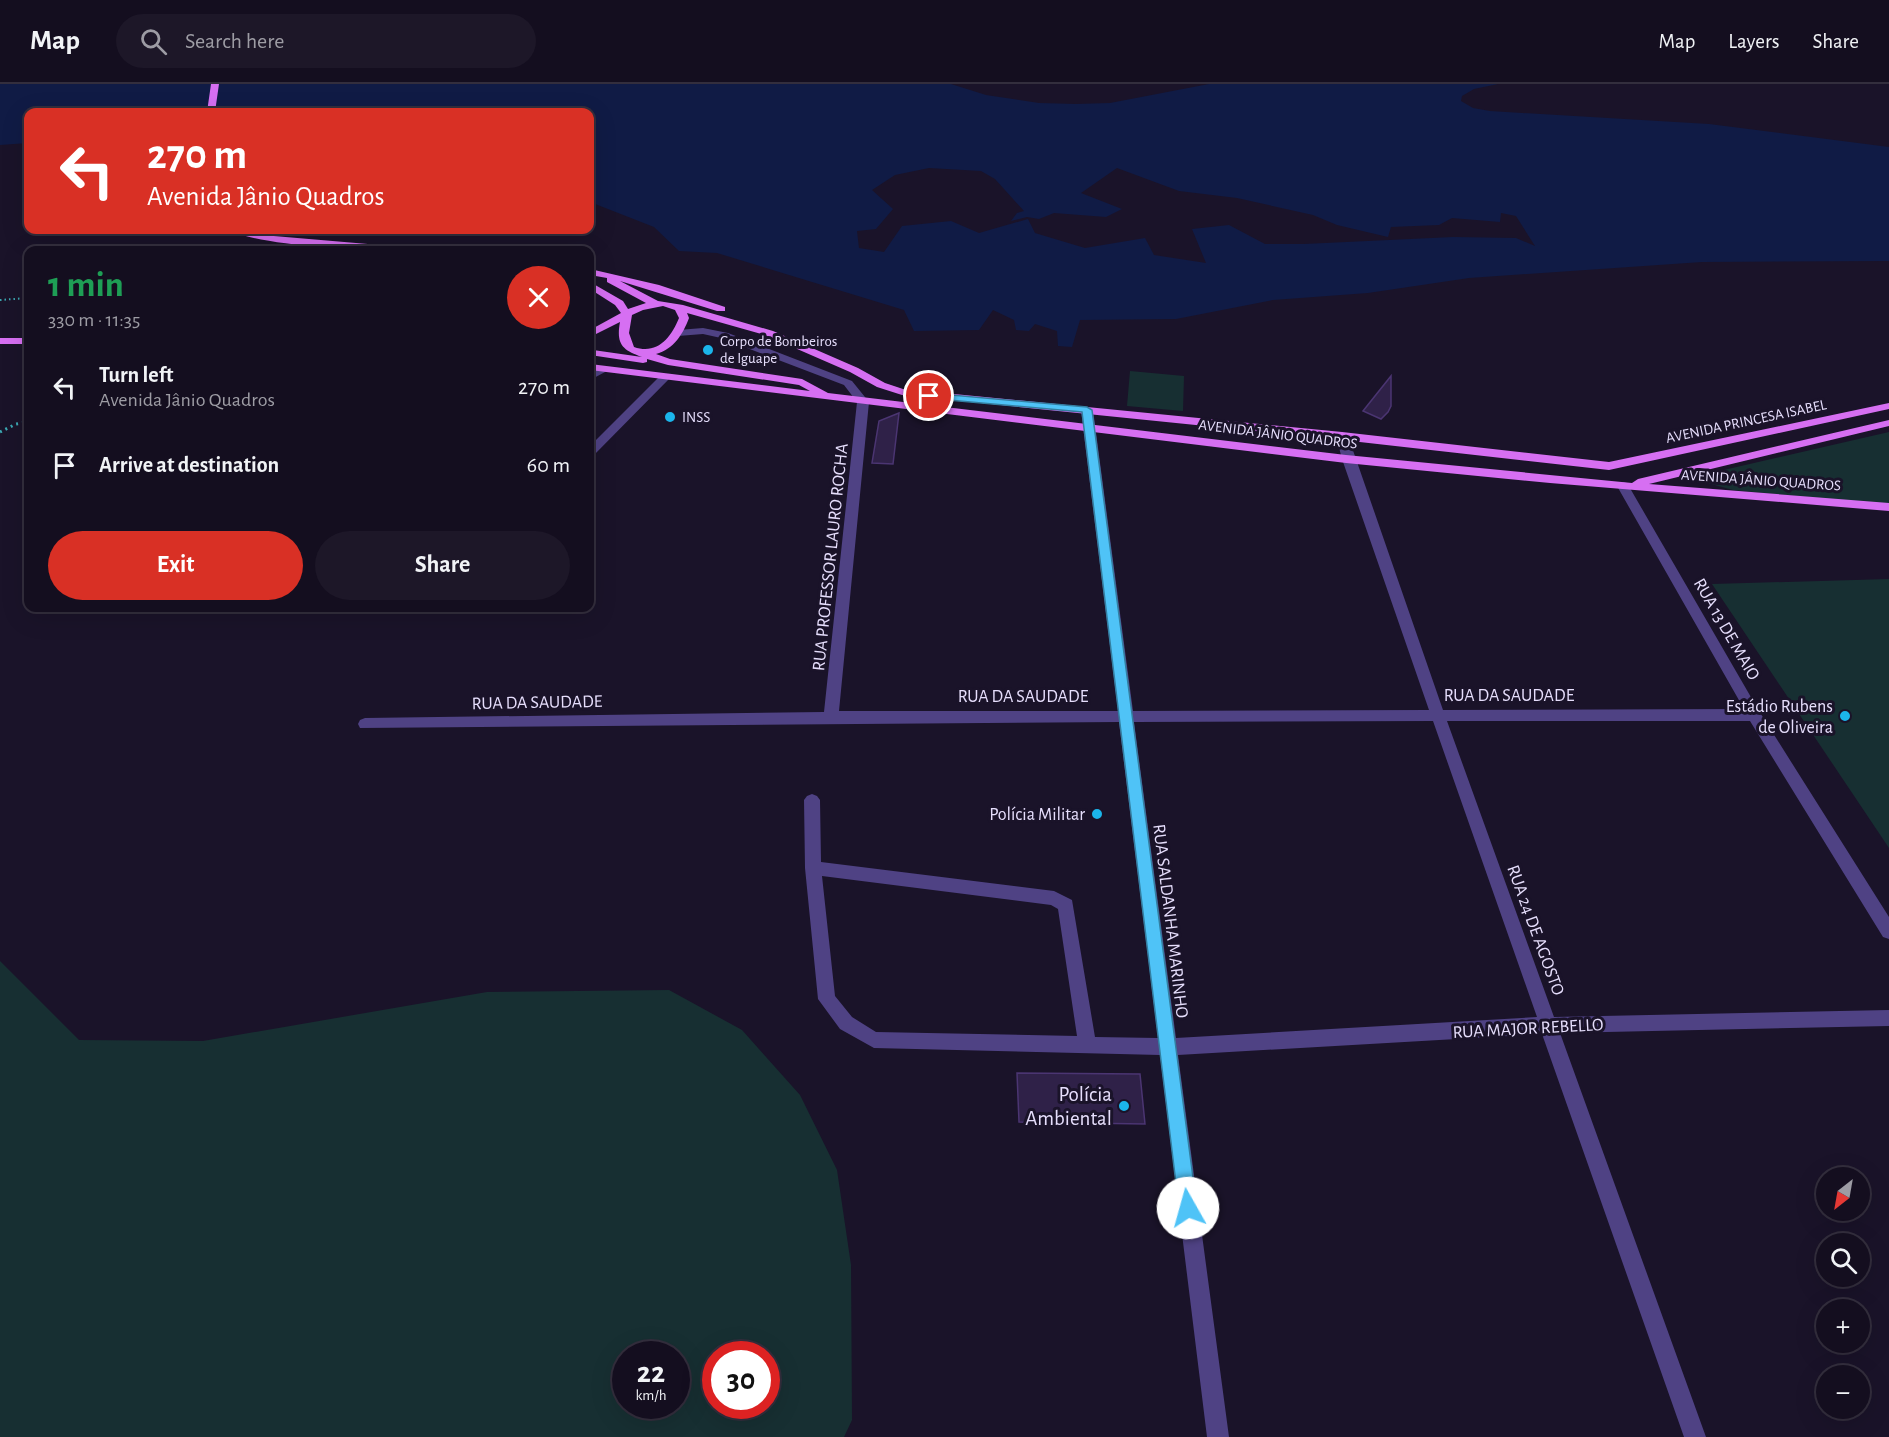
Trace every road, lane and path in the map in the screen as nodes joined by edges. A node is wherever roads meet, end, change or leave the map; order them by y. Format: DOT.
graph roads {
  1 [pos="214,84"];
  2 [pos="212,108"];
  3 [pos="248,234"];
  4 [pos="356,246"];
  5 [pos="594,273"];
  6 [pos="594,274"];
  7 [pos="594,287"];
  8 [pos="24,298"];
  9 [pos="0,300"];
  10 [pos="654,303"];
  11 [pos="680,307"];
  12 [pos="627,315"];
  13 [pos="594,332"];
  14 [pos="678,333"];
  15 [pos="769,333"];
  16 [pos="0,341"];
  17 [pos="24,341"];
  18 [pos="626,345"];
  19 [pos="594,352"];
  20 [pos="638,352"];
  21 [pos="594,353"];
  22 [pos="594,357"];
  23 [pos="824,357"];
  24 [pos="668,362"];
  25 [pos="594,368"];
  26 [pos="603,369"];
  27 [pos="816,370"];
  28 [pos="594,376"];
  29 [pos="664,377"];
  30 [pos="831,398"];
  31 [pos="863,402"];
  32 [pos="1021,402"];
  33 [pos="1889,406"];
  34 [pos="1087,410"];
  35 [pos="1020,422"];
  36 [pos="24,423"];
  37 [pos="1889,423"];
  38 [pos="1088,429"];
  39 [pos="0,432"];
  40 [pos="1342,436"];
  41 [pos="594,448"];
  42 [pos="1348,459"];
  43 [pos="1610,466"];
  44 [pos="1623,486"];
  45 [pos="1889,507"];
  46 [pos="1126,715"];
  47 [pos="1436,715"];
  48 [pos="1754,715"];
  49 [pos="831,717"];
  50 [pos="365,723"];
  51 [pos="812,800"];
  52 [pos="813,868"];
  53 [pos="1889,932"];
  54 [pos="1889,1018"];
  55 [pos="1550,1025"];
  56 [pos="1087,1045"];
  57 [pos="1167,1047"];
  58 [pos="1218,1437"];
  59 [pos="1695,1437"];
  1 -- 2 [label="main road"];
  3 -- 4 [label="main road"];
  5 -- 15 [label="main road"];
  6 -- 10 [label="main road"];
  7 -- 12 [label="main road"];
  8 -- 9 [label="path"];
  10 -- 11 [label="main road"];
  10 -- 12 [label="main road"];
  11 -- 14 [label="main road"];
  11 -- 15 [label="main road"];
  12 -- 13 [label="main road"];
  12 -- 18 [label="main road"];
  14 -- 20 [label="main road"];
  14 -- 27 [label="street"];
  15 -- 23 [label="main road, AVENIDA JÂNIO QUADROS"];
  16 -- 17 [label="main road"];
  18 -- 19 [label="main road"];
  18 -- 20 [label="main road"];
  20 -- 24 [label="main road"];
  21 -- 24 [label="main road"];
  22 -- 26 [label="main road"];
  23 -- 27 [label="street"];
  23 -- 32 [label="main road, AVENIDA JÂNIO QUADROS"];
  24 -- 30 [label="main road"];
  25 -- 26 [label="main road, AVENIDA JÂNIO QUADROS"];
  26 -- 28 [label="street"];
  26 -- 29 [label="main road, AVENIDA JÂNIO QUADROS"];
  27 -- 31 [label="street"];
  29 -- 30 [label="main road, AVENIDA JÂNIO QUADROS"];
  29 -- 41 [label="street"];
  30 -- 31 [label="main road, AVENIDA JÂNIO QUADROS"];
  31 -- 35 [label="main road, AVENIDA JÂNIO QUADROS"];
  31 -- 49 [label="street, RUA PROFESSOR LAURO ROCHA"];
  32 -- 34 [label="main road, AVENIDA JÂNIO QUADROS"];
  32 -- 35 [label="main road"];
  33 -- 43 [label="main road, AVENIDA PRINCESA ISABEL"];
  34 -- 38 [label="street, RUA SALDANHA MARINHO"];
  34 -- 40 [label="main road, AVENIDA JÂNIO QUADROS"];
  35 -- 38 [label="main road, AVENIDA JÂNIO QUADROS"];
  36 -- 39 [label="path"];
  37 -- 44 [label="main road, AVENIDA PRINCESA ISABEL"];
  38 -- 42 [label="main road, AVENIDA JÂNIO QUADROS"];
  38 -- 46 [label="street, RUA SALDANHA MARINHO"];
  40 -- 42 [label="street, RUA 24 DE AGOSTO"];
  40 -- 43 [label="main road, AVENIDA JÂNIO QUADROS"];
  42 -- 44 [label="main road, AVENIDA JÂNIO QUADROS"];
  42 -- 47 [label="street, RUA 24 DE AGOSTO"];
  43 -- 44 [label="main road, RUA 13 DE MAIO"];
  44 -- 45 [label="main road, AVENIDA JÂNIO QUADROS"];
  44 -- 48 [label="street, RUA 13 DE MAIO"];
  46 -- 47 [label="street, RUA DA SAUDADE"];
  46 -- 49 [label="street, RUA DA SAUDADE"];
  46 -- 57 [label="street, RUA SALDANHA MARINHO"];
  47 -- 48 [label="street, RUA DA SAUDADE"];
  47 -- 55 [label="street, RUA 24 DE AGOSTO"];
  48 -- 53 [label="street, RUA 13 DE MAIO"];
  49 -- 50 [label="street, RUA DA SAUDADE"];
  51 -- 52 [label="street, RUA MAJOR REBELLO"];
  52 -- 56 [label="street"];
  52 -- 56 [label="street, RUA MAJOR REBELLO"];
  54 -- 55 [label="street, RUA MAJOR REBELLO"];
  55 -- 57 [label="street, RUA MAJOR REBELLO"];
  55 -- 59 [label="street, RUA 24 DE AGOSTO"];
  56 -- 57 [label="street, RUA MAJOR REBELLO"];
  57 -- 58 [label="street, RUA SALDANHA MARINHO"];
}
